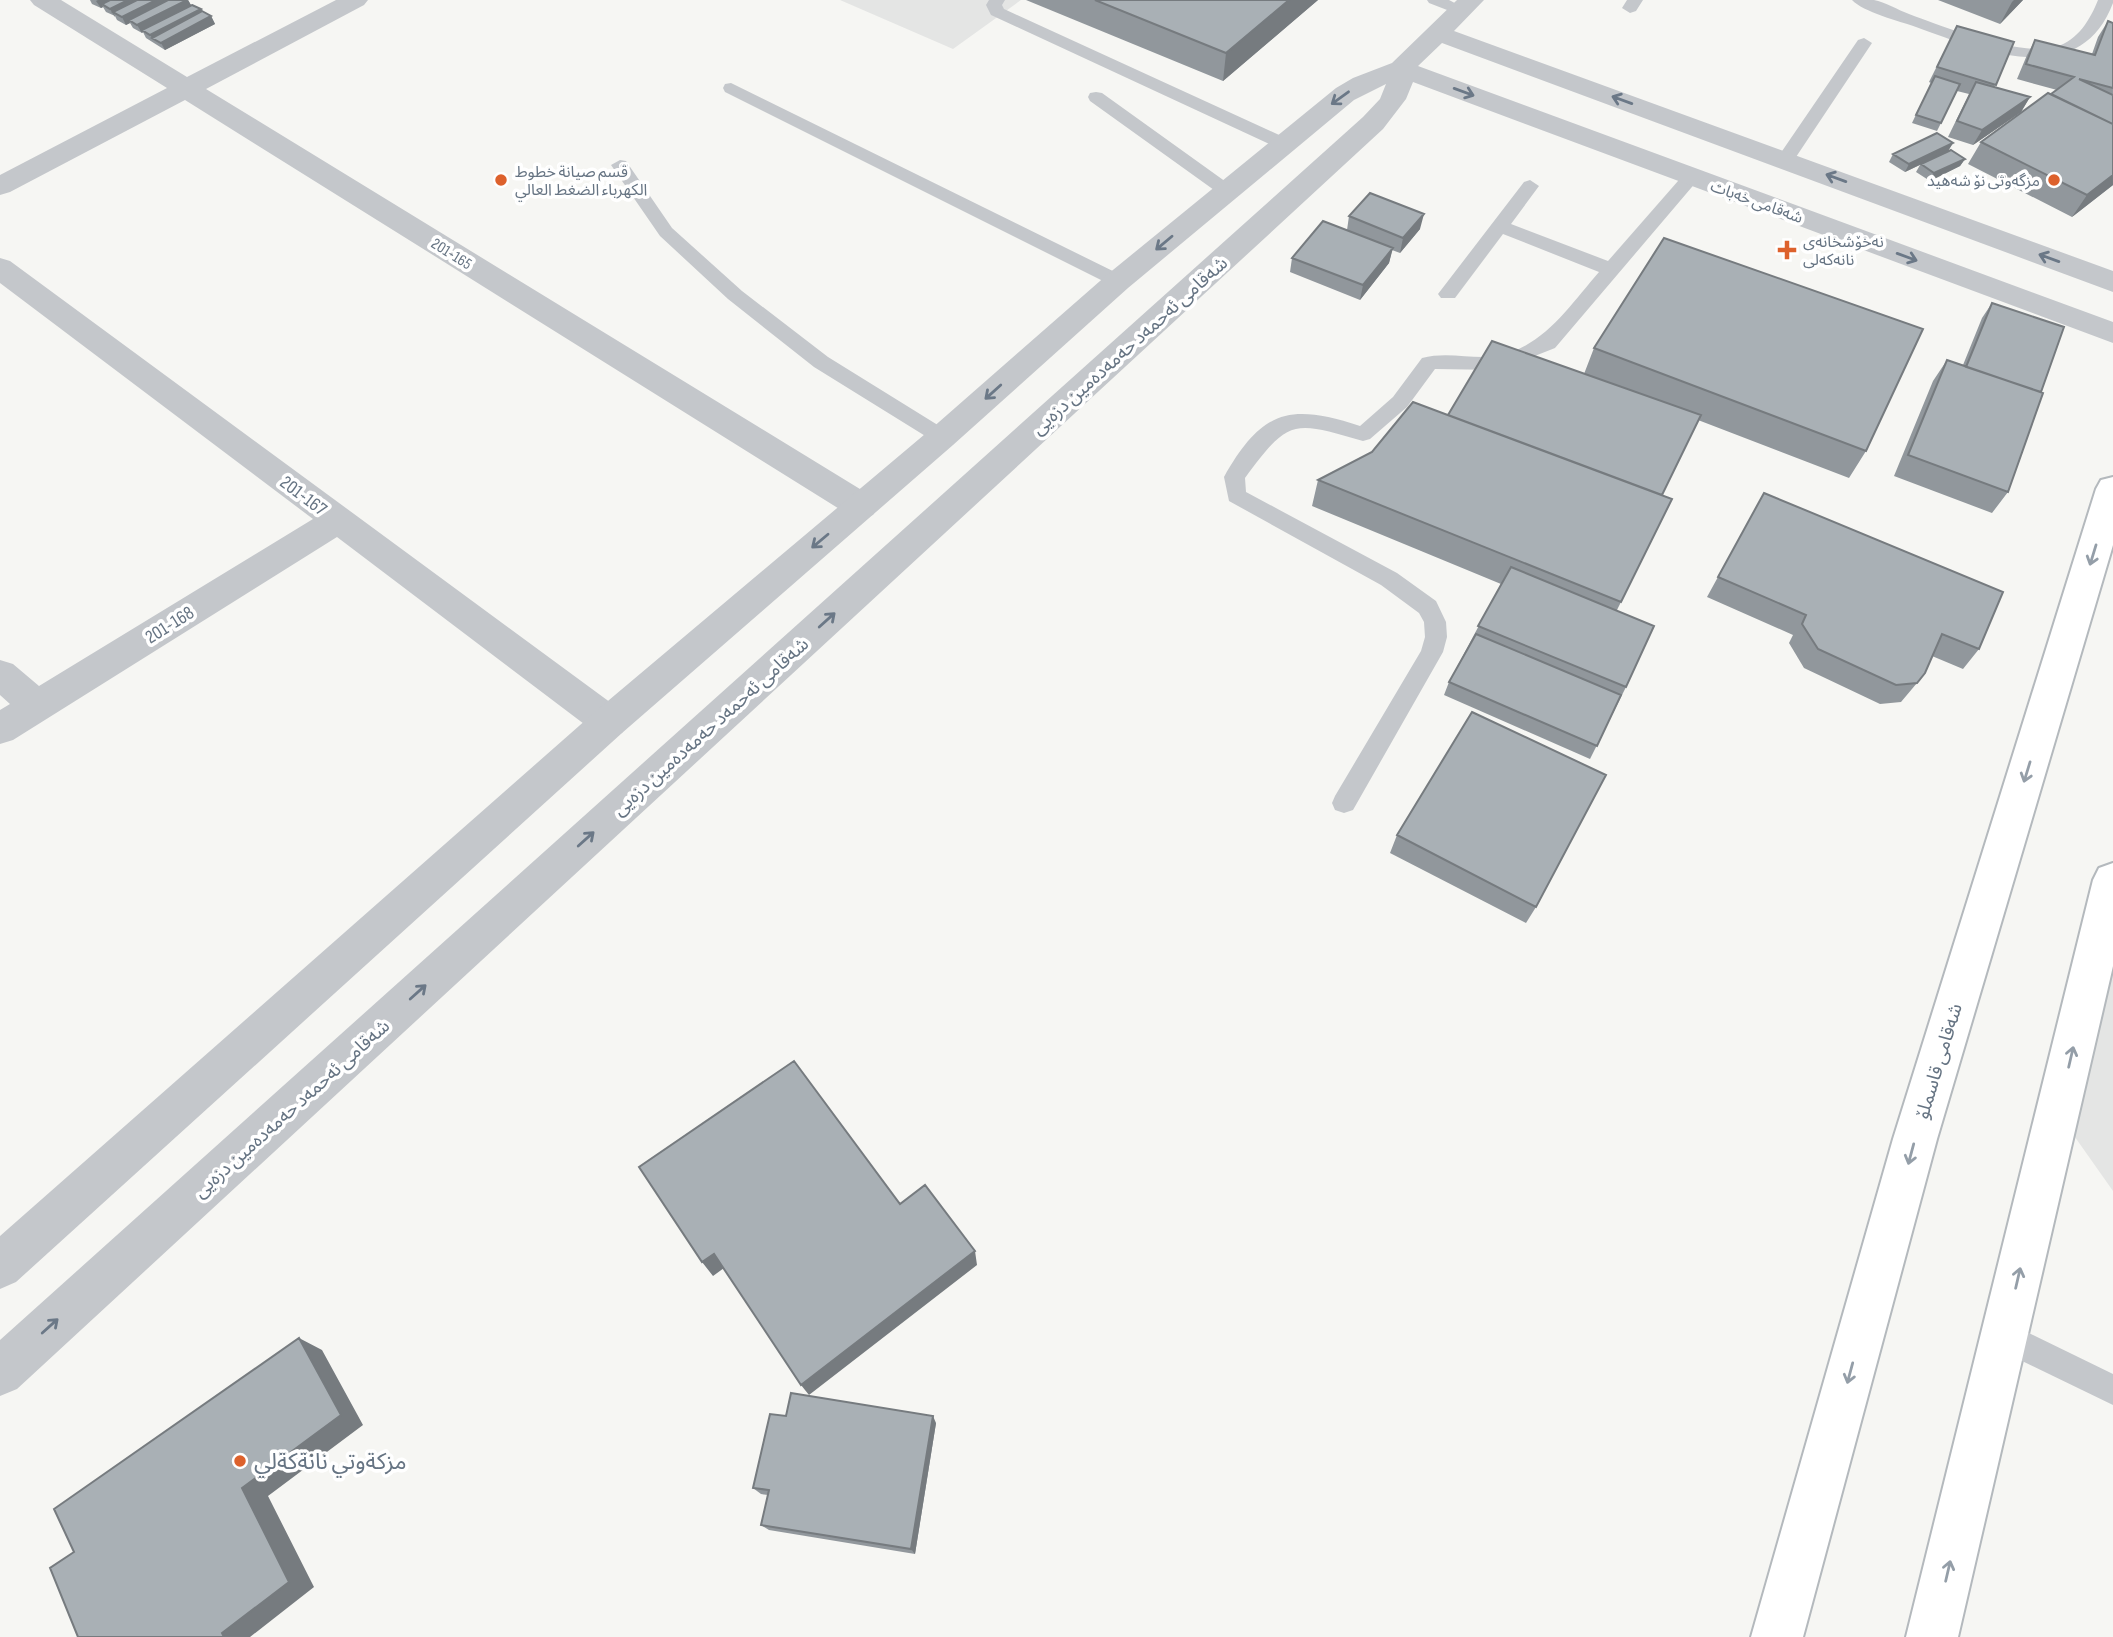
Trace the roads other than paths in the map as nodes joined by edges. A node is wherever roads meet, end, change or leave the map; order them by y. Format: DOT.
graph roads {
  1 [pos="43,0"];
  2 [pos="355,0"];
  3 [pos="996,0"];
  4 [pos="1435,0"];
  5 [pos="1860,0"];
  6 [pos="2106,0"];
  7 [pos="1466,5"];
  8 [pos="1437,33"];
  9 [pos="1864,43"];
  10 [pos="1401,69"];
  11 [pos="186,88"];
  12 [pos="731,88"];
  13 [pos="1096,97"];
  14 [pos="1284,144"];
  15 [pos="1785,160"];
  16 [pos="620,165"];
  17 [pos="1691,177"];
  18 [pos="0,186"];
  19 [pos="1530,186"];
  20 [pos="1227,191"];
  21 [pos="1501,227"];
  22 [pos="0,268"];
  23 [pos="1610,269"];
  24 [pos="1118,281"];
  25 [pos="2113,282"];
  26 [pos="1448,294"];
  27 [pos="2113,333"];
  28 [pos="942,437"];
  29 [pos="2113,489"];
  30 [pos="861,506"];
  31 [pos="338,520"];
  32 [pos="0,674"];
  33 [pos="37,706"];
  34 [pos="609,722"];
  35 [pos="0,729"];
  36 [pos="1344,803"];
  37 [pos="2113,880"];
  38 [pos="2104,958"];
  39 [pos="0,1266"];
  40 [pos="2004,1336"];
  41 [pos="0,1372"];
  42 [pos="2113,1390"];
  43 [pos="1777,1637"];
  44 [pos="1932,1637"];
  1 -- 11 [label="street, 201-165"];
  2 -- 11 [label="street"];
  3 -- 14 [label="lane"];
  4 -- 7 [label="lane"];
  5 -- 6 [label="lane"];
  7 -- 8 [label="street, شەقامی ئەحمەد حەمەدەمین دزەیی"];
  8 -- 10 [label="street, شەقامی ئەحمەد حەمەدەمین دزەیی"];
  15 -- 8 [label="street, one-way"];
  9 -- 15 [label="lane"];
  10 -- 14 [label="street, شەقامی ئەحمەد حەمەدەمین دزەیی, one-way"];
  10 -- 17 [label="street, شەقامی خەبات, one-way"];
  41 -- 10 [label="street, شەقامی ئەحمەد حەمەدەمین دزەیی, one-way"];
  11 -- 18 [label="street"];
  11 -- 30 [label="street, 201-165"];
  12 -- 24 [label="lane"];
  13 -- 20 [label="lane"];
  14 -- 20 [label="street, شەقامی ئەحمەد حەمەدەمین دزەیی"];
  25 -- 15 [label="street, one-way"];
  16 -- 28 [label="lane"];
  17 -- 23 [label="lane"];
  17 -- 27 [label="street, شەقامی خەبات, one-way"];
  19 -- 21 [label="lane"];
  20 -- 24 [label="street, شەقامی ئەحمەد حەمەدەمین دزەیی, one-way"];
  21 -- 23 [label="lane"];
  21 -- 26 [label="lane"];
  22 -- 31 [label="street, 201-167"];
  23 -- 36 [label="lane"];
  24 -- 28 [label="street, شەقامی ئەحمەد حەمەدەمین دزەیی, one-way"];
  28 -- 30 [label="street, شەقامی ئەحمەد حەمەدەمین دزەیی"];
  29 -- 43 [label="main road, شەقامی قاسملۆ, one-way"];
  30 -- 34 [label="street, شەقامی ئەحمەد حەمەدەمین دزەیی, one-way"];
  31 -- 33 [label="street, 201-168"];
  31 -- 34 [label="street, 201-167"];
  32 -- 33 [label="street"];
  33 -- 35 [label="street, 201-168"];
  34 -- 39 [label="street, شەقامی ئەحمەد حەمەدەمین دزەیی"];
  37 -- 38 [label="main road"];
  40 -- 38 [label="main road, one-way"];
  40 -- 42 [label="lane"];
  44 -- 40 [label="main road, one-way"];
}
